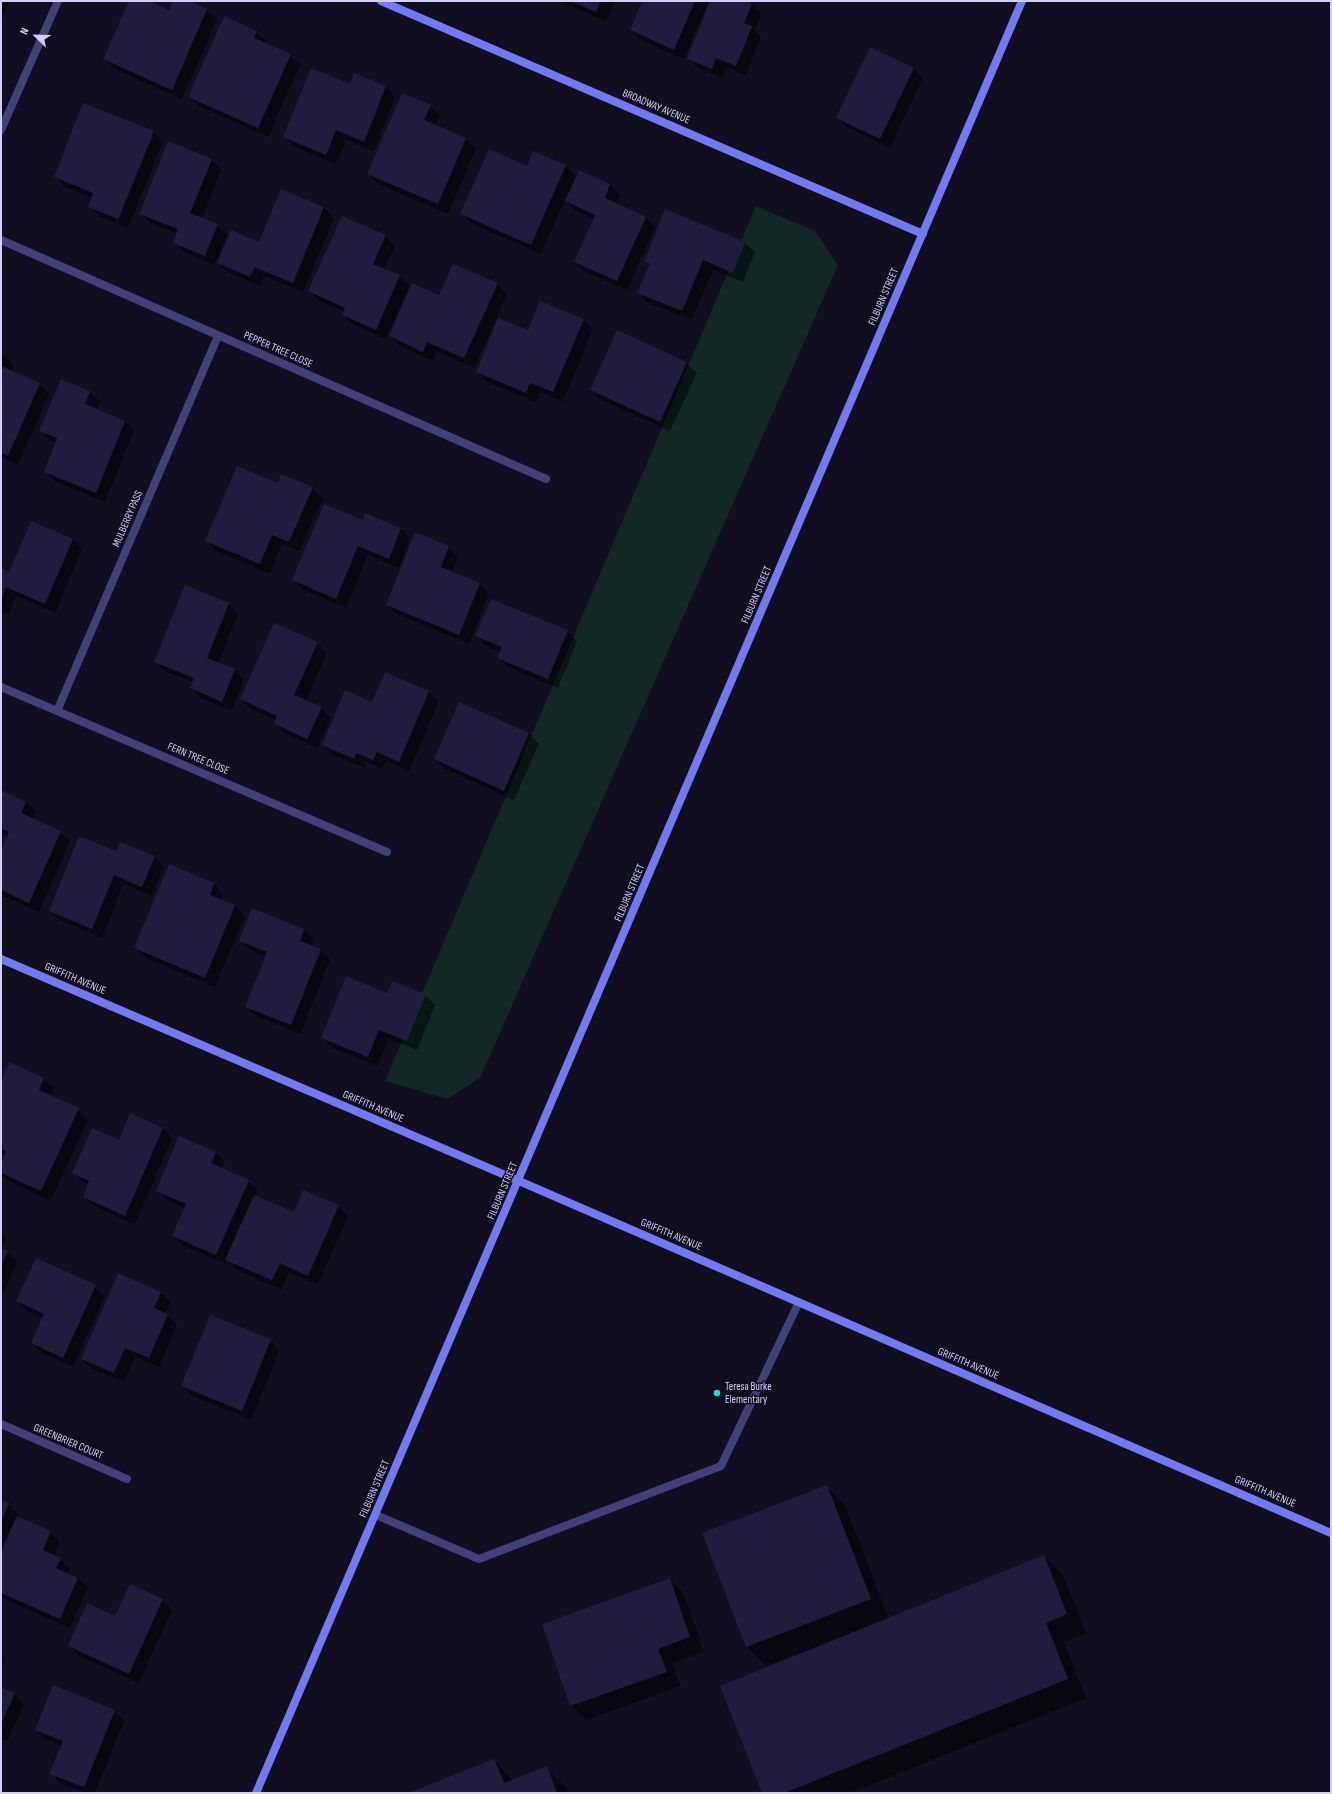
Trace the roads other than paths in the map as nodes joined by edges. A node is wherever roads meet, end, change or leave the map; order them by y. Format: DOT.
graph roads {
  1 [pos="58,1"];
  2 [pos="381,1"];
  3 [pos="1022,1"];
  4 [pos="1,130"];
  5 [pos="923,234"];
  6 [pos="1,240"];
  7 [pos="218,336"];
  8 [pos="546,479"];
  9 [pos="1,687"];
  10 [pos="57,711"];
  11 [pos="387,852"];
  12 [pos="1,959"];
  13 [pos="519,1181"];
  14 [pos="799,1302"];
  15 [pos="1,1424"];
  16 [pos="127,1479"];
  17 [pos="376,1515"];
  18 [pos="1331,1533"];
  19 [pos="256,1793"];
  1 -- 4 [label="street"];
  2 -- 5 [label="street, BROADWAY AVENUE"];
  3 -- 5 [label="street, FILBURN STREET"];
  5 -- 13 [label="street, FILBURN STREET"];
  6 -- 7 [label="street, PEPPER TREE CLOSE"];
  7 -- 8 [label="street, PEPPER TREE CLOSE"];
  7 -- 10 [label="street, MULBERRY PASS"];
  9 -- 10 [label="street, FERN TREE CLOSE"];
  10 -- 11 [label="street, FERN TREE CLOSE"];
  12 -- 13 [label="street, GRIFFITH AVENUE"];
  13 -- 14 [label="street, GRIFFITH AVENUE"];
  13 -- 17 [label="street, FILBURN STREET"];
  14 -- 17 [label="street"];
  14 -- 18 [label="street, GRIFFITH AVENUE"];
  15 -- 16 [label="street, GREENBRIER COURT"];
  17 -- 19 [label="street, FILBURN STREET"];
}
